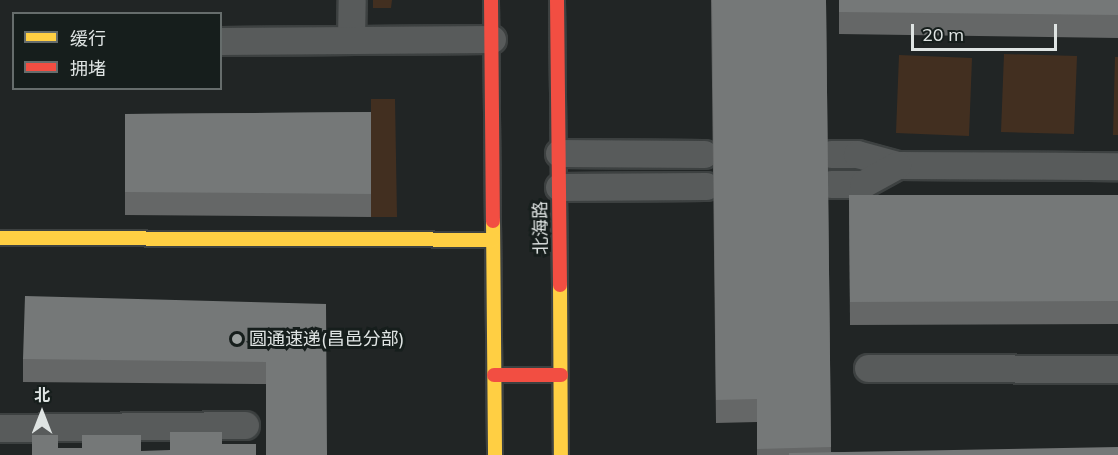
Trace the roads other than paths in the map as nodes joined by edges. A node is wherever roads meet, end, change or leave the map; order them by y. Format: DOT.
graph roads {
  1 [pos="352,0"];
  2 [pos="492,0"];
  3 [pos="557,0"];
  4 [pos="351,39"];
  5 [pos="492,39"];
  6 [pos="222,41"];
  7 [pos="559,153"];
  8 [pos="704,154"];
  9 [pos="831,154"];
  10 [pos="897,165"];
  11 [pos="1118,166"];
  12 [pos="831,184"];
  13 [pos="706,186"];
  14 [pos="559,187"];
  15 [pos="0,238"];
  16 [pos="493,240"];
  17 [pos="868,368"];
  18 [pos="1118,369"];
  19 [pos="494,375"];
  20 [pos="561,375"];
  21 [pos="245,425"];
  22 [pos="0,428"];
  23 [pos="495,455"];
  24 [pos="561,455"];
  1 -- 4 [label="lane"];
  2 -- 5 [label="main road"];
  3 -- 7 [label="main road, 北海路"];
  4 -- 5 [label="lane"];
  4 -- 6 [label="lane"];
  5 -- 16 [label="main road"];
  7 -- 8 [label="lane"];
  7 -- 14 [label="main road, 北海路"];
  9 -- 10 [label="lane"];
  10 -- 11 [label="lane"];
  10 -- 12 [label="lane"];
  13 -- 14 [label="lane"];
  14 -- 20 [label="main road, 北海路"];
  15 -- 16 [label="main road"];
  16 -- 19 [label="main road"];
  17 -- 18 [label="lane"];
  19 -- 20 [label="main road"];
  19 -- 23 [label="main road"];
  20 -- 24 [label="main road, 北海路"];
  21 -- 22 [label="lane"];
}
